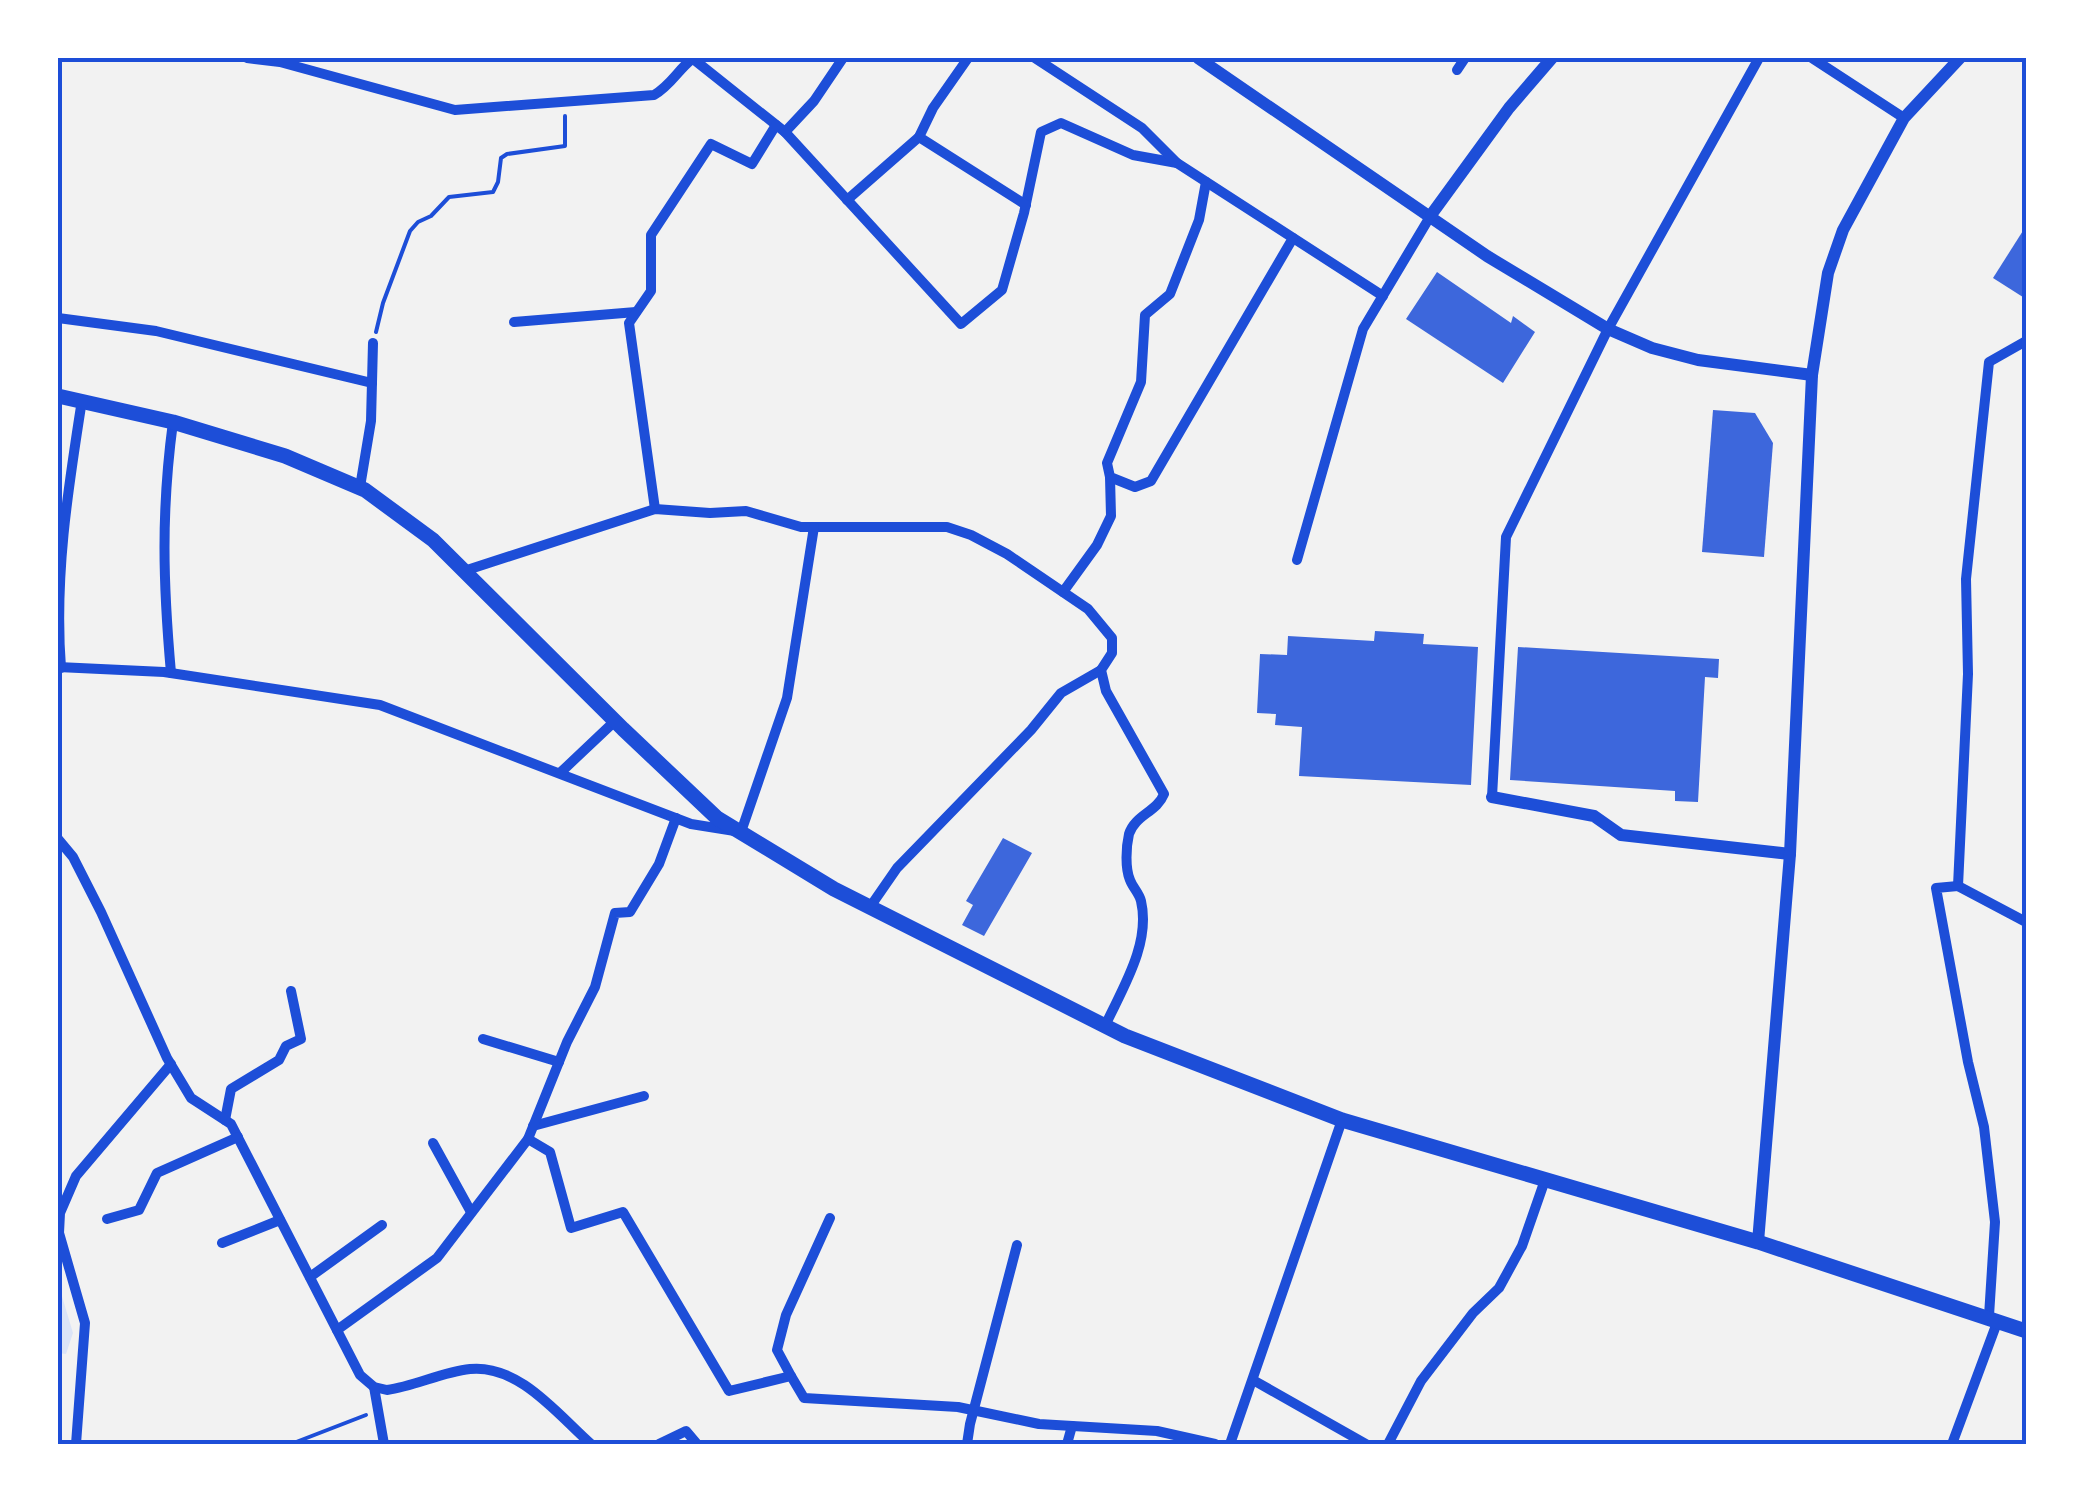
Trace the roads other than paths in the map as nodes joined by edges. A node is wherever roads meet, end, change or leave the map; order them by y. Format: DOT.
graph roads {
  1 [pos="247,58"];
  2 [pos="692,58"];
  3 [pos="843,58"];
  4 [pos="968,58"];
  5 [pos="1035,58"];
  6 [pos="1198,58"];
  7 [pos="1466,58"];
  8 [pos="1552,58"];
  9 [pos="1760,58"];
  10 [pos="1812,58"];
  11 [pos="1960,58"];
  12 [pos="1457,70"];
  13 [pos="1904,118"];
  14 [pos="780,128"];
  15 [pos="920,137"];
  16 [pos="1176,163"];
  17 [pos="1206,182"];
  18 [pos="847,200"];
  19 [pos="1026,205"];
  20 [pos="1431,215"];
  21 [pos="1293,238"];
  22 [pos="1384,296"];
  23 [pos="636,312"];
  24 [pos="58,318"];
  25 [pos="514,322"];
  26 [pos="1608,328"];
  27 [pos="2026,341"];
  28 [pos="373,342"];
  29 [pos="1812,375"];
  30 [pos="372,383"];
  31 [pos="58,396"];
  32 [pos="82,400"];
  33 [pos="173,422"];
  34 [pos="1110,477"];
  35 [pos="360,488"];
  36 [pos="655,509"];
  37 [pos="814,527"];
  38 [pos="1297,560"];
  39 [pos="464,571"];
  40 [pos="1063,592"];
  41 [pos="60,668"];
  42 [pos="1101,670"];
  43 [pos="171,673"];
  44 [pos="615,721"];
  45 [pos="560,773"];
  46 [pos="1492,797"];
  47 [pos="676,818"];
  48 [pos="741,832"];
  49 [pos="58,838"];
  50 [pos="1790,854"];
  51 [pos="1958,886"];
  52 [pos="870,908"];
  53 [pos="2026,922"];
  54 [pos="291,990"];
  55 [pos="1104,1026"];
  56 [pos="483,1039"];
  57 [pos="558,1062"];
  58 [pos="170,1064"];
  59 [pos="644,1096"];
  60 [pos="225,1120"];
  61 [pos="1342,1120"];
  62 [pos="533,1126"];
  63 [pos="238,1137"];
  64 [pos="528,1139"];
  65 [pos="434,1143"];
  66 [pos="1545,1180"];
  67 [pos="471,1212"];
  68 [pos="830,1218"];
  69 [pos="106,1219"];
  70 [pos="280,1220"];
  71 [pos="382,1225"];
  72 [pos="222,1242"];
  73 [pos="1758,1242"];
  74 [pos="1016,1245"];
  75 [pos="310,1277"];
  76 [pos="1993,1318"];
  77 [pos="337,1330"];
  78 [pos="2026,1331"];
  79 [pos="791,1376"];
  80 [pos="1253,1380"];
  81 [pos="374,1387"];
  82 [pos="974,1410"];
  83 [pos="1072,1426"];
  84 [pos="76,1444"];
  85 [pos="384,1444"];
  86 [pos="591,1444"];
  87 [pos="659,1444"];
  88 [pos="696,1444"];
  89 [pos="968,1444"];
  90 [pos="1067,1444"];
  91 [pos="1215,1444"];
  92 [pos="1230,1444"];
  93 [pos="1366,1444"];
  94 [pos="1388,1444"];
  95 [pos="1952,1444"];
  1 -- 2 [label="street"];
  2 -- 14 [label="street"];
  3 -- 14 [label="street"];
  4 -- 15 [label="street"];
  5 -- 16 [label="street"];
  6 -- 20 [label="street"];
  7 -- 12 [label="street"];
  8 -- 20 [label="street"];
  9 -- 26 [label="street"];
  10 -- 13 [label="street"];
  11 -- 13 [label="street"];
  13 -- 29 [label="street"];
  14 -- 18 [label="street"];
  14 -- 23 [label="street"];
  15 -- 18 [label="street"];
  15 -- 19 [label="street"];
  16 -- 17 [label="street"];
  16 -- 19 [label="street"];
  17 -- 21 [label="street"];
  17 -- 34 [label="street"];
  18 -- 19 [label="street"];
  20 -- 22 [label="street"];
  20 -- 26 [label="street"];
  21 -- 22 [label="street"];
  21 -- 34 [label="street"];
  22 -- 38 [label="street"];
  23 -- 25 [label="street"];
  23 -- 36 [label="street"];
  24 -- 30 [label="street"];
  26 -- 29 [label="street"];
  26 -- 46 [label="street"];
  27 -- 51 [label="street"];
  28 -- 30 [label="street"];
  29 -- 50 [label="street"];
  30 -- 35 [label="street"];
  31 -- 32 [label="main road"];
  32 -- 33 [label="main road"];
  32 -- 41 [label="street"];
  33 -- 35 [label="main road"];
  33 -- 43 [label="street"];
  34 -- 40 [label="street"];
  35 -- 39 [label="main road"];
  36 -- 37 [label="street"];
  36 -- 39 [label="street"];
  37 -- 40 [label="street"];
  37 -- 48 [label="street"];
  39 -- 44 [label="main road"];
  40 -- 42 [label="street"];
  41 -- 43 [label="street"];
  42 -- 52 [label="street"];
  42 -- 55 [label="street"];
  43 -- 45 [label="street"];
  44 -- 45 [label="street"];
  44 -- 48 [label="main road"];
  45 -- 47 [label="street"];
  46 -- 50 [label="street"];
  47 -- 48 [label="street"];
  47 -- 57 [label="street"];
  48 -- 52 [label="main road"];
  49 -- 58 [label="street"];
  50 -- 73 [label="street"];
  51 -- 53 [label="street"];
  51 -- 76 [label="street"];
  52 -- 55 [label="main road"];
  54 -- 60 [label="street"];
  55 -- 61 [label="main road"];
  56 -- 57 [label="street"];
  57 -- 62 [label="street"];
  58 -- 60 [label="street"];
  58 -- 84 [label="street"];
  59 -- 62 [label="street"];
  60 -- 63 [label="street"];
  61 -- 66 [label="main road"];
  61 -- 80 [label="street"];
  62 -- 64 [label="street"];
  63 -- 69 [label="street"];
  63 -- 70 [label="street"];
  64 -- 67 [label="street"];
  64 -- 79 [label="street"];
  65 -- 67 [label="street"];
  66 -- 73 [label="main road"];
  66 -- 94 [label="street"];
  67 -- 77 [label="street"];
  68 -- 79 [label="street"];
  70 -- 72 [label="street"];
  70 -- 75 [label="street"];
  71 -- 75 [label="street"];
  73 -- 76 [label="main road"];
  74 -- 82 [label="street"];
  75 -- 77 [label="street"];
  76 -- 78 [label="main road"];
  76 -- 95 [label="street"];
  77 -- 81 [label="street"];
  79 -- 82 [label="street"];
  80 -- 92 [label="street"];
  80 -- 93 [label="street"];
  81 -- 85 [label="street"];
  81 -- 86 [label="street"];
  82 -- 83 [label="street"];
  82 -- 89 [label="street"];
  83 -- 90 [label="street"];
  83 -- 91 [label="street"];
  87 -- 88 [label="street"];
}
